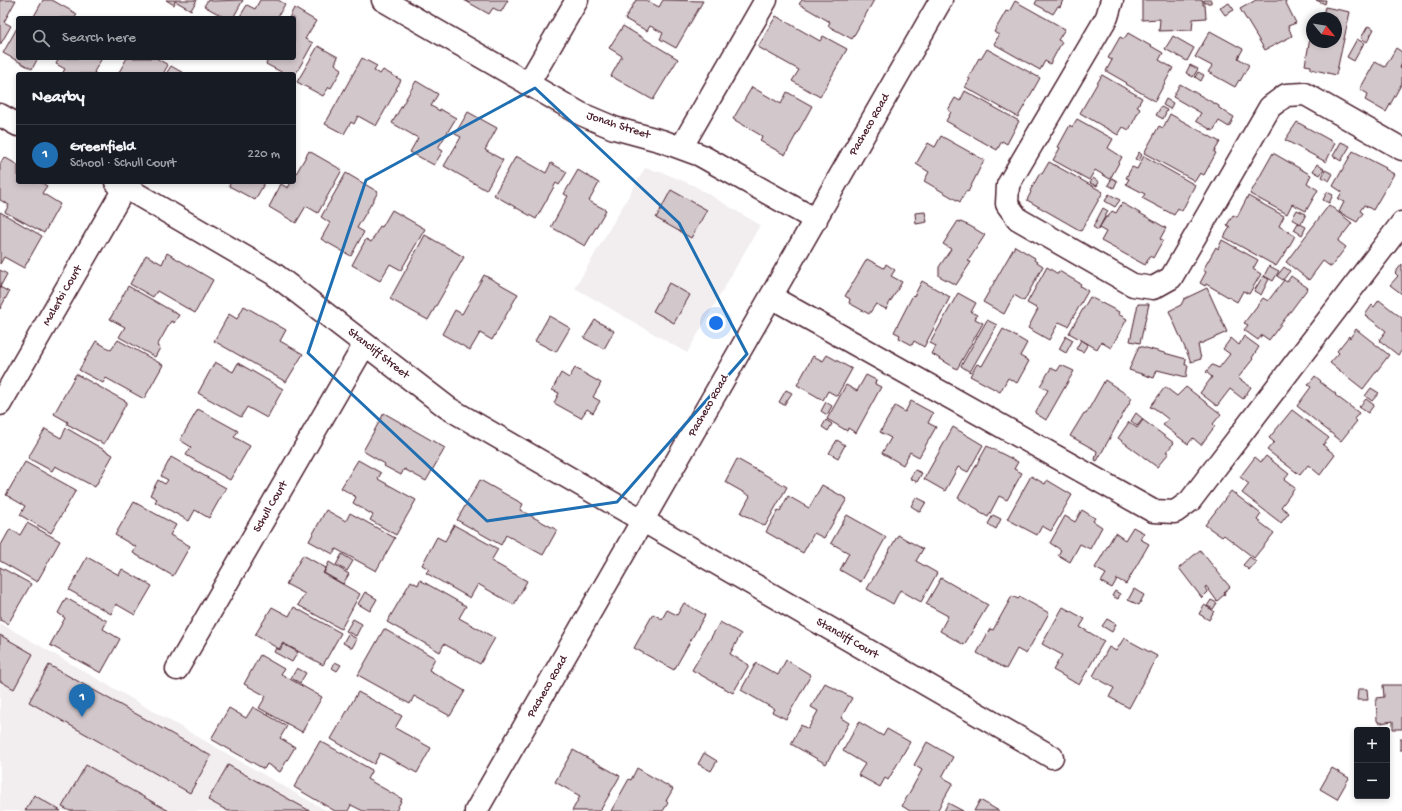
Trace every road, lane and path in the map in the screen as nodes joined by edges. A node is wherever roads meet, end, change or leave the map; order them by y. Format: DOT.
graph roads {
  1 [pos="383,0"];
  2 [pos="577,0"];
  3 [pos="766,0"];
  4 [pos="942,0"];
  5 [pos="1112,0"];
  6 [pos="528,84"];
  7 [pos="0,115"];
  8 [pos="16,124"];
  9 [pos="681,148"];
  10 [pos="1402,149"];
  11 [pos="121,185"];
  12 [pos="816,220"];
  13 [pos="1402,223"];
  14 [pos="771,297"];
  15 [pos="365,344"];
  16 [pos="0,404"];
  17 [pos="642,522"];
  18 [pos="177,669"];
  19 [pos="1052,757"];
  20 [pos="476,811"];
  1 -- 6 [label="street, Jonah Street"];
  2 -- 6 [label="street"];
  3 -- 9 [label="street"];
  4 -- 12 [label="street, Pacheco Road"];
  5 -- 10 [label="street"];
  6 -- 9 [label="street, Jonah Street"];
  7 -- 8 [label="street"];
  9 -- 12 [label="street, Jonah Street"];
  11 -- 15 [label="street, Stancliff Street"];
  11 -- 16 [label="street, Malerbi Court"];
  12 -- 14 [label="street, Pacheco Road"];
  13 -- 14 [label="street"];
  14 -- 17 [label="street, Pacheco Road"];
  15 -- 17 [label="street, Stancliff Street"];
  15 -- 18 [label="street, Schull Court"];
  17 -- 19 [label="street, Stancliff Court"];
  17 -- 20 [label="street, Pacheco Road"];
}
